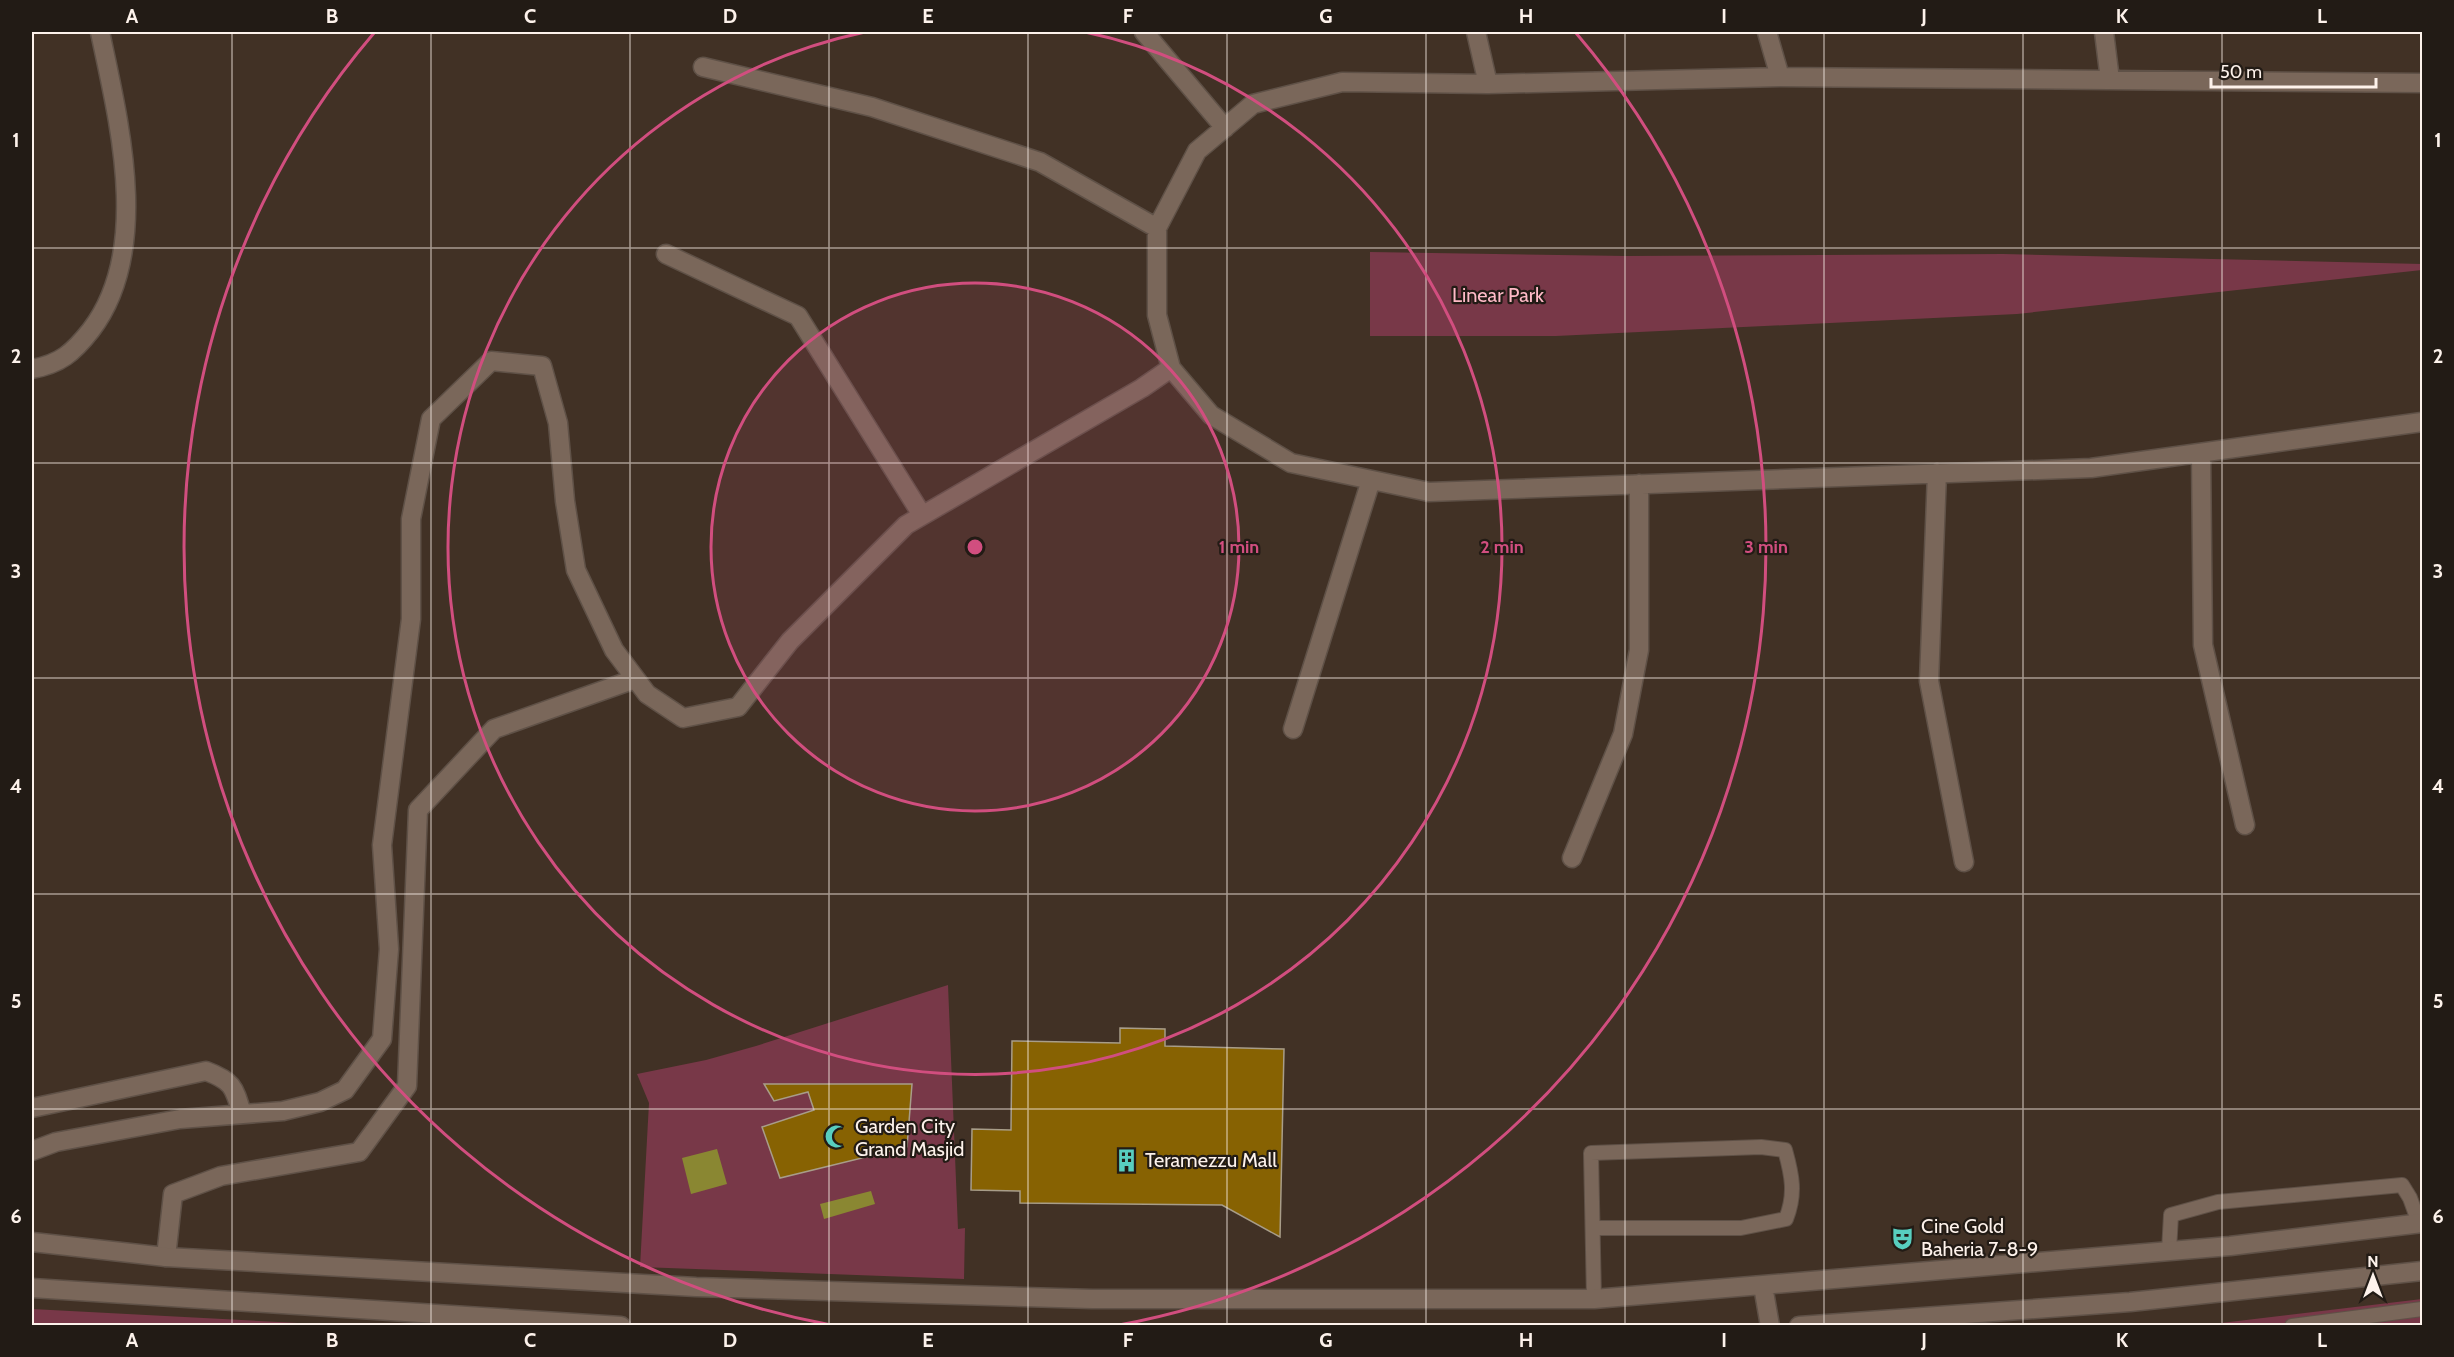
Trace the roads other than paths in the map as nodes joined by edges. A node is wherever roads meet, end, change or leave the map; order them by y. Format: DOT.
graph roads {
  1 [pos="100,32"];
  2 [pos="1144,32"];
  3 [pos="1476,32"];
  4 [pos="1767,32"];
  5 [pos="2104,32"];
  6 [pos="703,67"];
  7 [pos="1780,77"];
  8 [pos="2110,80"];
  9 [pos="1488,84"];
  10 [pos="2422,84"];
  11 [pos="1225,128"];
  12 [pos="1157,228"];
  13 [pos="666,254"];
  14 [pos="1171,368"];
  15 [pos="32,369"];
  16 [pos="2422,422"];
  17 [pos="2201,453"];
  18 [pos="1937,473"];
  19 [pos="1371,480"];
  20 [pos="1638,484"];
  21 [pos="922,516"];
  22 [pos="636,679"];
  23 [pos="1293,729"];
  24 [pos="2245,825"];
  25 [pos="1572,858"];
  26 [pos="1964,862"];
  27 [pos="32,1108"];
  28 [pos="242,1114"];
  29 [pos="32,1151"];
  30 [pos="2421,1223"];
  31 [pos="1593,1228"];
  32 [pos="32,1242"];
  33 [pos="2169,1251"];
  34 [pos="166,1257"];
  35 [pos="2422,1271"];
  36 [pos="1763,1286"];
  37 [pos="32,1288"];
  38 [pos="1594,1299"];
  39 [pos="2422,1309"];
  40 [pos="621,1326"];
  41 [pos="1770,1326"];
  42 [pos="1799,1326"];
  43 [pos="2292,1326"];
  1 -- 15 [label="street"];
  2 -- 11 [label="street"];
  3 -- 9 [label="street"];
  4 -- 7 [label="street"];
  5 -- 8 [label="street"];
  6 -- 12 [label="street"];
  7 -- 8 [label="street"];
  7 -- 9 [label="street"];
  8 -- 10 [label="street"];
  9 -- 11 [label="street"];
  11 -- 12 [label="street"];
  12 -- 14 [label="street"];
  13 -- 21 [label="street"];
  14 -- 19 [label="street"];
  14 -- 21 [label="street"];
  16 -- 17 [label="street"];
  17 -- 18 [label="street"];
  17 -- 24 [label="street"];
  18 -- 20 [label="street"];
  18 -- 26 [label="street"];
  19 -- 20 [label="street"];
  19 -- 23 [label="street"];
  20 -- 25 [label="street"];
  21 -- 22 [label="street"];
  22 -- 28 [label="street"];
  22 -- 34 [label="street"];
  27 -- 28 [label="street"];
  28 -- 29 [label="street"];
  30 -- 33 [label="street"];
  30 -- 33 [label="lane"];
  31 -- 31 [label="lane"];
  31 -- 38 [label="lane"];
  32 -- 34 [label="street"];
  33 -- 36 [label="street"];
  34 -- 38 [label="street"];
  35 -- 42 [label="street"];
  36 -- 38 [label="street"];
  36 -- 41 [label="street"];
  37 -- 40 [label="street"];
  39 -- 43 [label="lane"];
}
